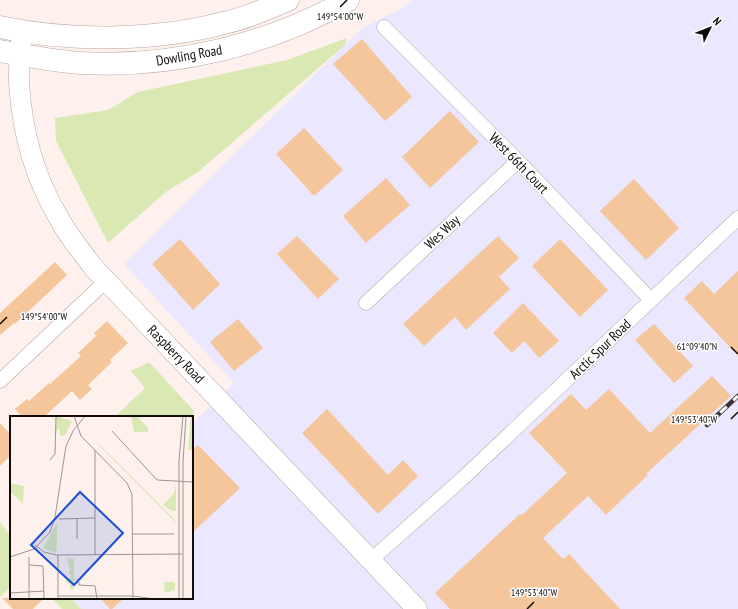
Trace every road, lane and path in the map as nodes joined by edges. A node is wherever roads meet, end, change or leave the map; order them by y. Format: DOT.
graph roads {
  1 [pos="288,0"];
  2 [pos="348,0"];
  3 [pos="0,27"];
  4 [pos="384,27"];
  5 [pos="22,32"];
  6 [pos="10,53"];
  7 [pos="518,161"];
  8 [pos="738,218"];
  9 [pos="106,281"];
  10 [pos="651,300"];
  11 [pos="366,303"];
  12 [pos="0,381"];
  13 [pos="371,560"];
  14 [pos="417,609"];
  1 -- 5 [label="main road, Dowling Road"];
  2 -- 6 [label="main road, Dowling Road"];
  3 -- 5 [label="main road"];
  4 -- 7 [label="street, West 66th Court"];
  5 -- 6 [label="main road, Raspberry Road"];
  6 -- 9 [label="main road, Raspberry Road"];
  7 -- 10 [label="street, West 66th Court"];
  7 -- 11 [label="street, Wes Way"];
  8 -- 10 [label="street, Arctic Spur Road"];
  9 -- 12 [label="street"];
  9 -- 13 [label="main road, Raspberry Road"];
  10 -- 13 [label="street, Arctic Spur Road"];
  13 -- 14 [label="main road, Raspberry Road"];
}
